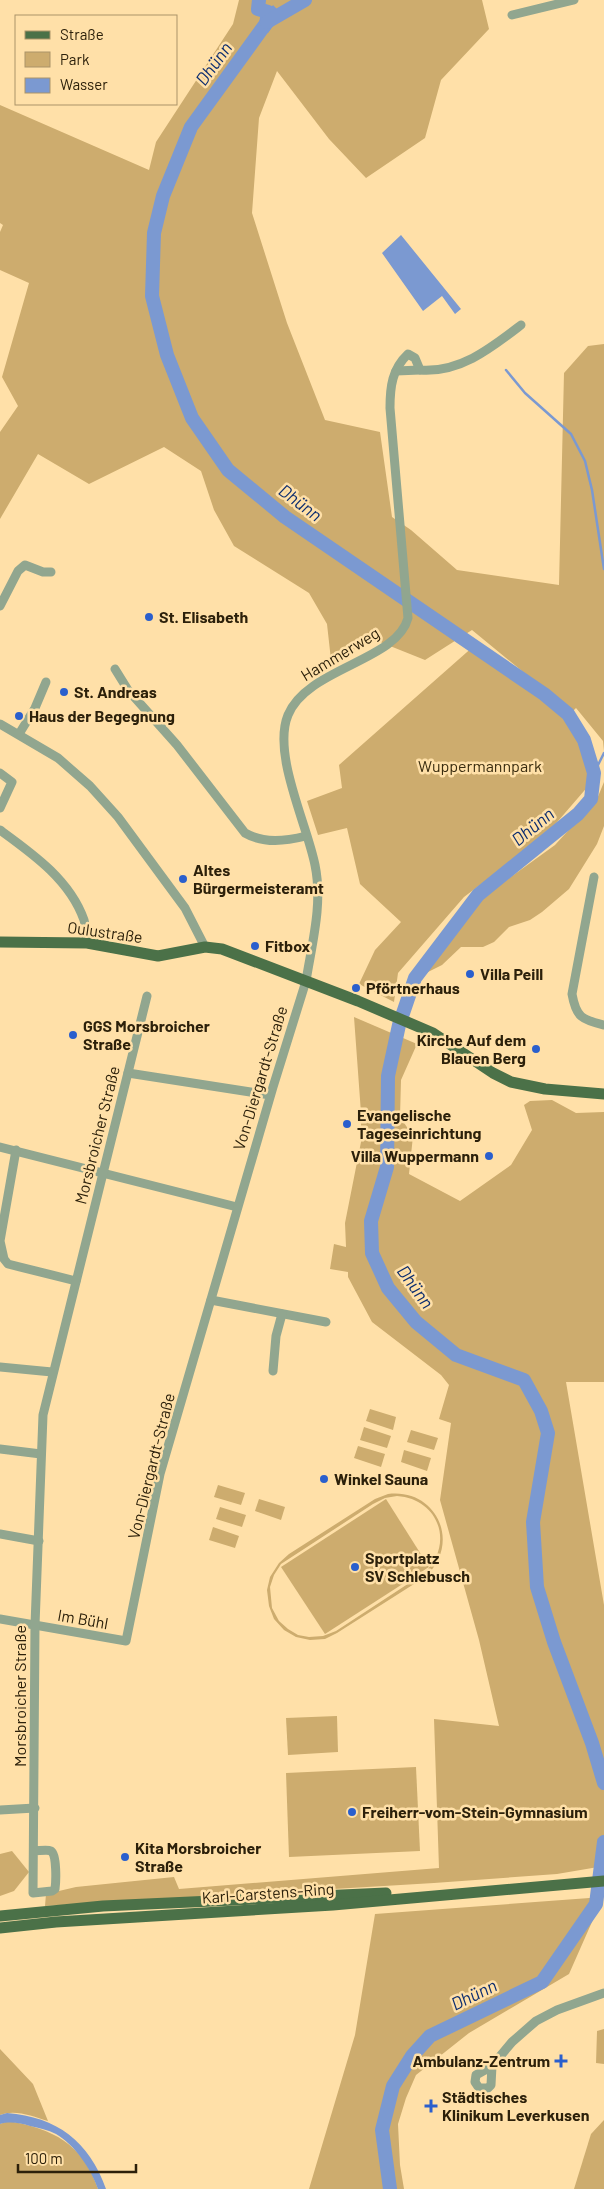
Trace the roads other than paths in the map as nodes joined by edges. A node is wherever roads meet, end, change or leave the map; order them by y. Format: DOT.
graph roads {
  1 [pos="574,0"];
  2 [pos="512,14"];
  3 [pos="521,325"];
  4 [pos="420,370"];
  5 [pos="396,371"];
  6 [pos="51,572"];
  7 [pos="0,606"];
  8 [pos="115,669"];
  9 [pos="46,682"];
  10 [pos="0,724"];
  11 [pos="19,734"];
  12 [pos="0,773"];
  13 [pos="0,808"];
  14 [pos="0,830"];
  15 [pos="306,836"];
  16 [pos="594,877"];
  17 [pos="0,942"];
  18 [pos="87,943"];
  19 [pos="205,947"];
  20 [pos="306,981"];
  21 [pos="147,996"];
  22 [pos="604,1025"];
  23 [pos="128,1073"];
  24 [pos="604,1094"];
  25 [pos="270,1095"];
  26 [pos="0,1147"];
  27 [pos="16,1150"];
  28 [pos="104,1173"];
  29 [pos="238,1207"];
  30 [pos="76,1281"];
  31 [pos="211,1300"];
  32 [pos="282,1314"];
  33 [pos="326,1322"];
  34 [pos="0,1367"];
  35 [pos="274,1371"];
  36 [pos="52,1372"];
  37 [pos="0,1449"];
  38 [pos="41,1454"];
  39 [pos="0,1534"];
  40 [pos="39,1541"];
  41 [pos="0,1619"];
  42 [pos="35,1625"];
  43 [pos="126,1641"];
  44 [pos="35,1808"];
  45 [pos="0,1810"];
  46 [pos="34,1851"];
  47 [pos="604,1881"];
  48 [pos="538,1887"];
  49 [pos="0,1916"];
  50 [pos="0,1928"];
  51 [pos="604,1993"];
  52 [pos="492,2066"];
  1 -- 2 [label="street"];
  3 -- 4 [label="street"];
  4 -- 5 [label="street"];
  4 -- 5 [label="street"];
  5 -- 15 [label="street, Hammerweg"];
  6 -- 7 [label="street"];
  8 -- 15 [label="street"];
  9 -- 11 [label="street"];
  10 -- 11 [label="street"];
  11 -- 19 [label="street"];
  12 -- 13 [label="street"];
  14 -- 18 [label="street"];
  15 -- 20 [label="street, Hammerweg"];
  16 -- 22 [label="street"];
  17 -- 18 [label="main road, Oulustraße"];
  18 -- 19 [label="main road, Oulustraße"];
  19 -- 20 [label="main road"];
  20 -- 24 [label="main road"];
  20 -- 25 [label="street, Von-Diergardt-Straße"];
  21 -- 23 [label="street, Morsbroicher Straße"];
  23 -- 25 [label="street"];
  23 -- 28 [label="street, Morsbroicher Straße"];
  25 -- 29 [label="street, Von-Diergardt-Straße"];
  26 -- 27 [label="street"];
  27 -- 28 [label="street"];
  27 -- 30 [label="street"];
  28 -- 29 [label="street"];
  28 -- 30 [label="street, Morsbroicher Straße"];
  29 -- 31 [label="street, Von-Diergardt-Straße"];
  30 -- 36 [label="street, Morsbroicher Straße"];
  31 -- 32 [label="street"];
  31 -- 43 [label="street, Von-Diergardt-Straße"];
  32 -- 33 [label="street"];
  32 -- 35 [label="street"];
  34 -- 36 [label="street"];
  36 -- 38 [label="street, Morsbroicher Straße"];
  37 -- 38 [label="street"];
  38 -- 40 [label="street, Morsbroicher Straße"];
  39 -- 40 [label="street"];
  40 -- 42 [label="street, Morsbroicher Straße"];
  41 -- 42 [label="street, Im Bühl"];
  42 -- 43 [label="street, Im Bühl"];
  42 -- 44 [label="street, Morsbroicher Straße"];
  44 -- 45 [label="street"];
  44 -- 46 [label="street, Morsbroicher Straße"];
  46 -- 46 [label="street, Morsbroicher Straße"];
  47 -- 48 [label="main road, Karl-Carstens-Ring"];
  48 -- 49 [label="main road, Karl-Carstens-Ring"];
  48 -- 50 [label="main road, Karl-Carstens-Ring"];
  51 -- 52 [label="street"];
}
